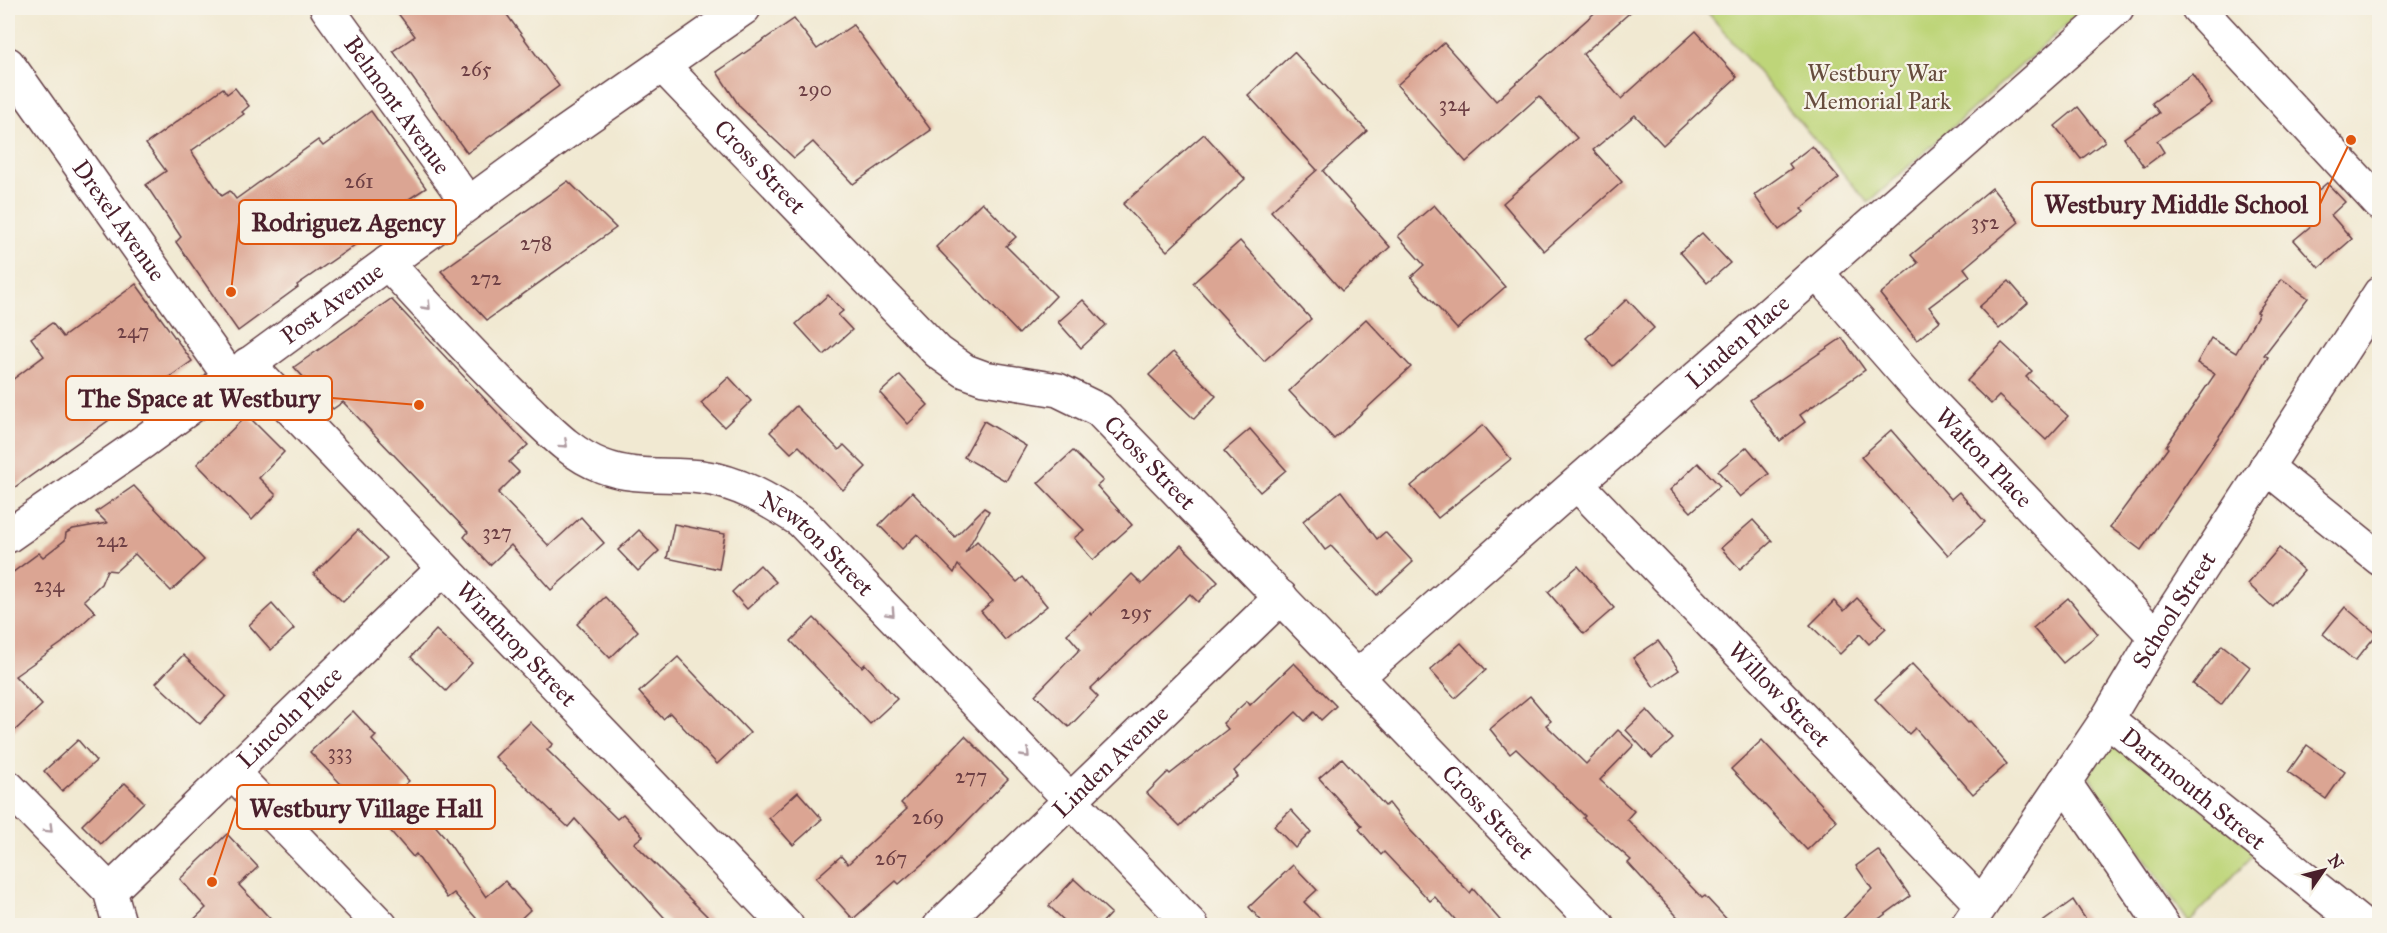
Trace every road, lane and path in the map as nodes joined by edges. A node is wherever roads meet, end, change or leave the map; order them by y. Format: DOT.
graph roads {
  1 [pos="327,8"];
  2 [pos="744,8"];
  3 [pos="2117,8"];
  4 [pos="2198,8"];
  5 [pos="8,64"];
  6 [pos="663,66"];
  7 [pos="468,203"];
  8 [pos="2379,204"];
  9 [pos="387,263"];
  10 [pos="1817,273"];
  11 [pos="2379,293"];
  12 [pos="239,371"];
  13 [pos="2266,467"];
  14 [pos="1578,484"];
  15 [pos="8,536"];
  16 [pos="2379,559"];
  17 [pos="443,569"];
  18 [pos="1281,597"];
  19 [pos="2156,637"];
  20 [pos="1358,676"];
  21 [pos="2106,719"];
  22 [pos="233,773"];
  23 [pos="2064,782"];
  24 [pos="8,787"];
  25 [pos="1070,799"];
  26 [pos="110,891"];
  27 [pos="1974,915"];
  28 [pos="120,926"];
  29 [pos="381,926"];
  30 [pos="787,926"];
  31 [pos="940,926"];
  32 [pos="1192,926"];
  33 [pos="1598,926"];
  34 [pos="2163,926"];
  35 [pos="2363,926"];
  1 -- 7 [label="street, Belmont Avenue"];
  2 -- 6 [label="street, Post Avenue"];
  3 -- 10 [label="street, Linden Place"];
  4 -- 8 [label="street"];
  5 -- 12 [label="street, Drexel Avenue"];
  6 -- 7 [label="street, Post Avenue"];
  6 -- 18 [label="street, Cross Street"];
  7 -- 9 [label="street, Post Avenue"];
  9 -- 12 [label="street, Post Avenue"];
  9 -- 25 [label="street, Newton Street, one-way"];
  10 -- 14 [label="street, Linden Place"];
  10 -- 19 [label="street, Walton Place"];
  11 -- 13 [label="street, School Street"];
  12 -- 15 [label="street, Post Avenue"];
  12 -- 17 [label="street, Winthrop Street"];
  13 -- 16 [label="street"];
  13 -- 19 [label="street, School Street"];
  14 -- 20 [label="street, Linden Place"];
  14 -- 27 [label="street, Willow Street"];
  17 -- 22 [label="street, Lincoln Place"];
  17 -- 30 [label="street, Winthrop Street"];
  18 -- 20 [label="street, Cross Street"];
  18 -- 25 [label="street, Linden Avenue"];
  19 -- 21 [label="street, School Street"];
  20 -- 33 [label="street, Cross Street"];
  21 -- 23 [label="street, School Street"];
  21 -- 35 [label="street, Dartmouth Street"];
  22 -- 26 [label="street, Lincoln Place"];
  22 -- 29 [label="street"];
  23 -- 27 [label="street, School Street"];
  23 -- 34 [label="street"];
  24 -- 26 [label="street, one-way"];
  25 -- 31 [label="street, Linden Avenue"];
  25 -- 32 [label="street, Newton Street"];
  26 -- 28 [label="street"];
}
